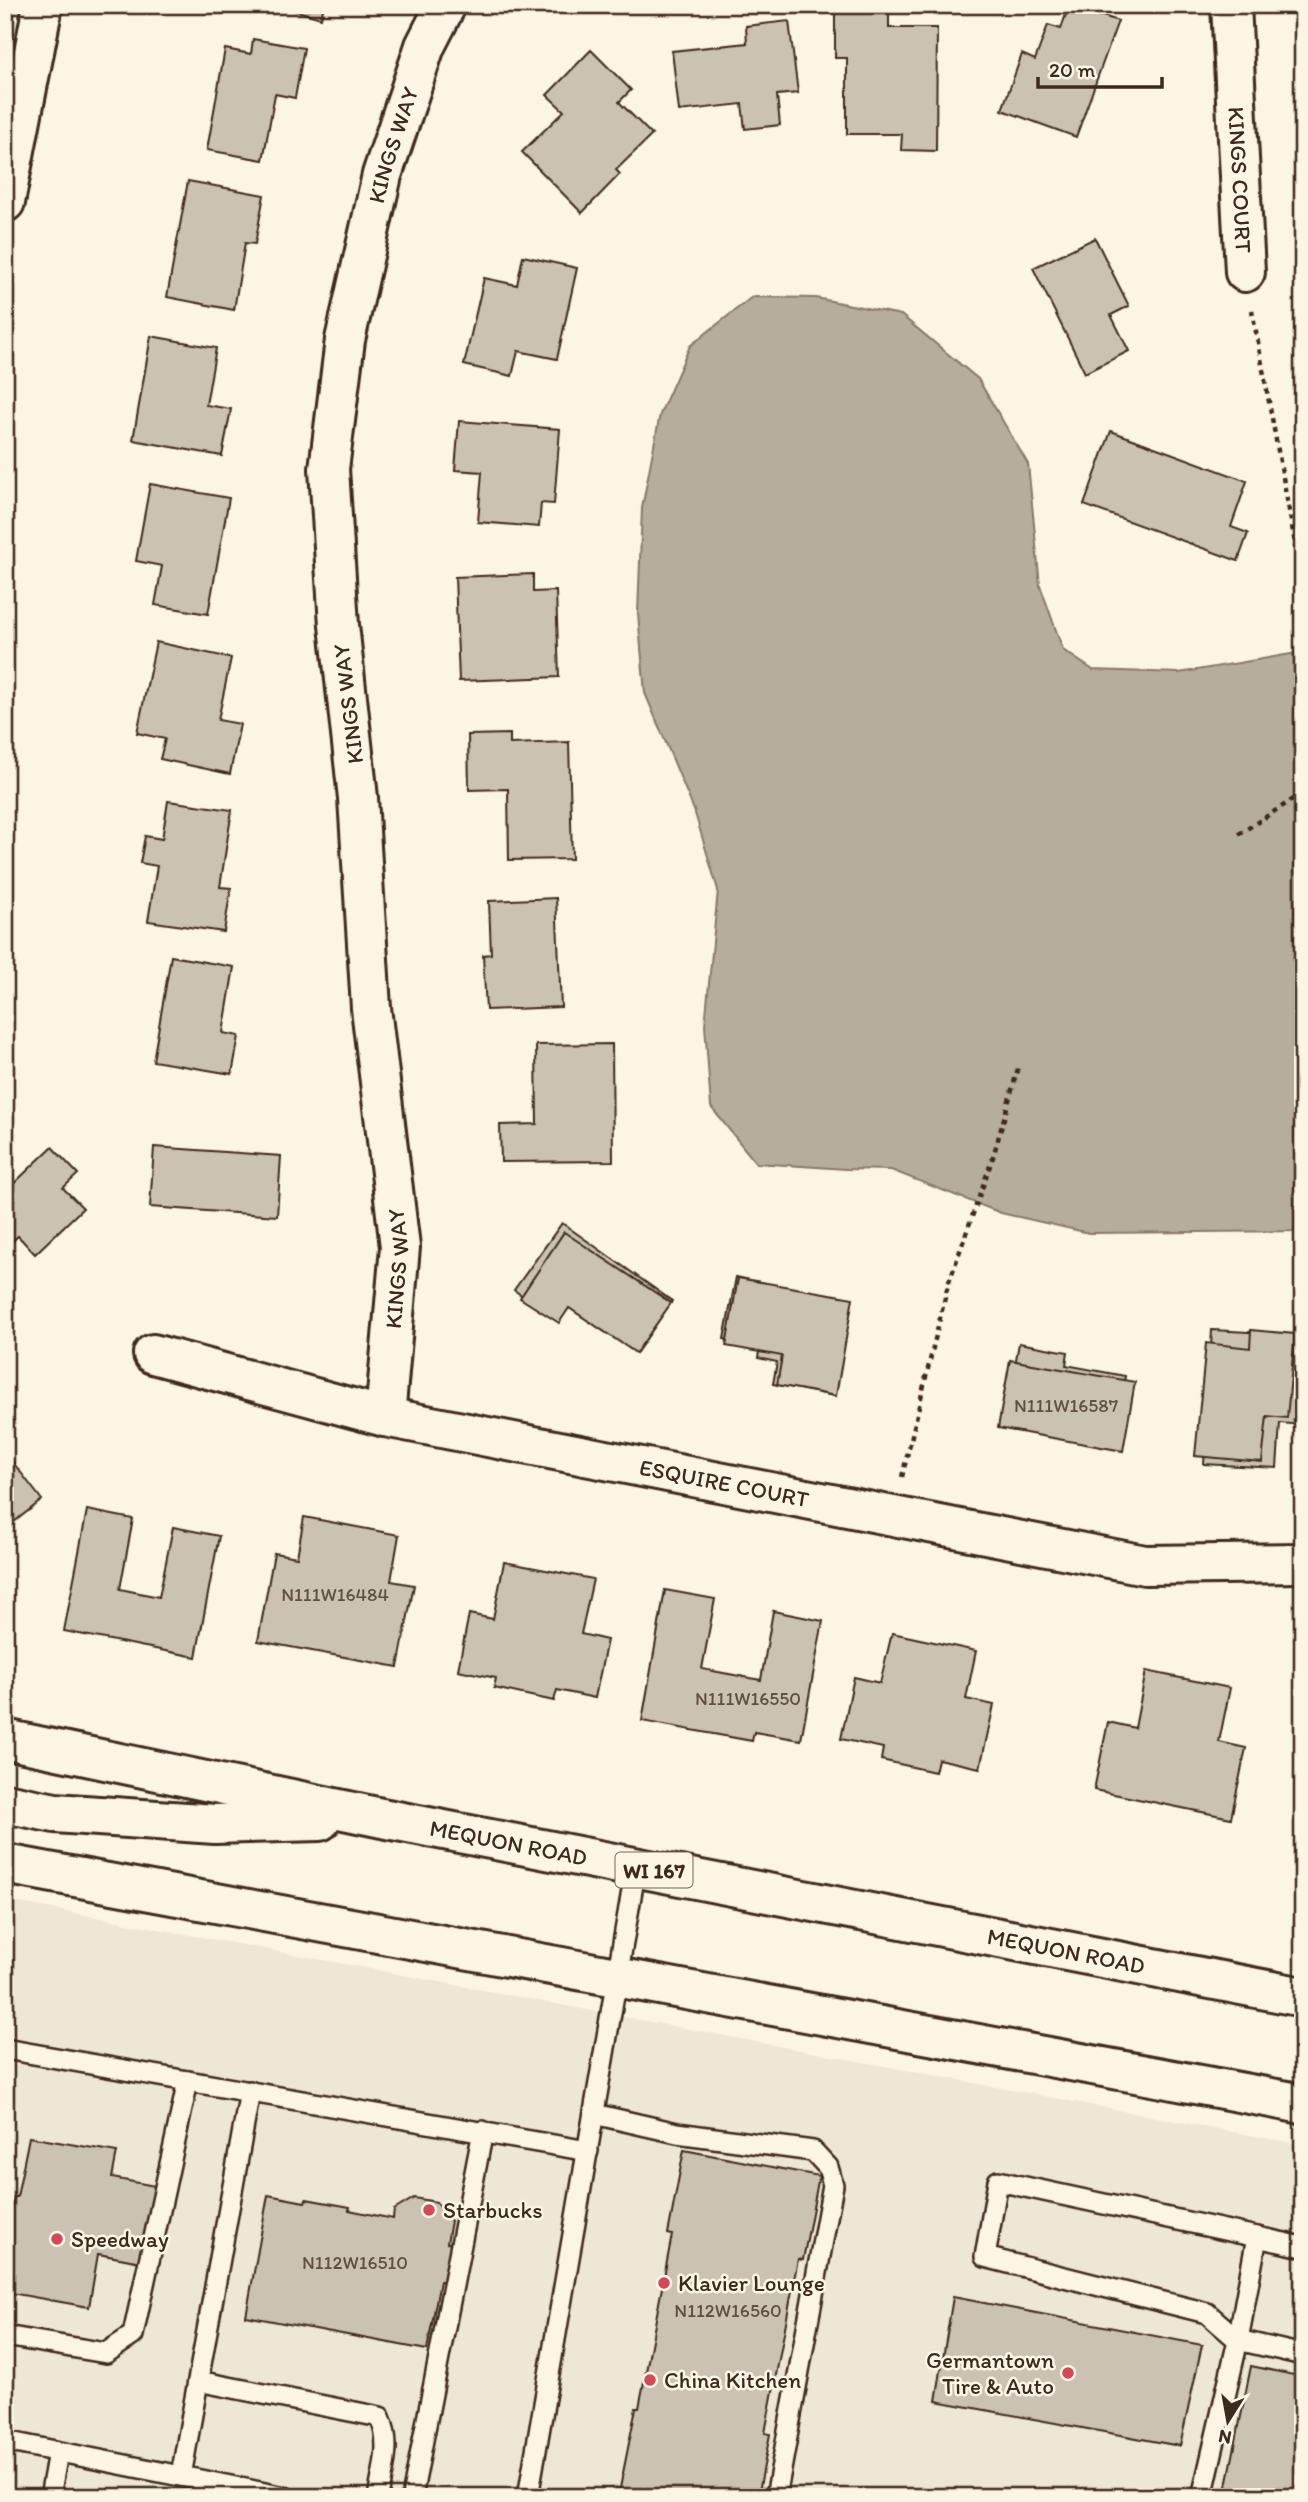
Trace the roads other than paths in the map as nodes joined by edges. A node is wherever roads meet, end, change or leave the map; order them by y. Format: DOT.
graph roads {
  1 [pos="43,5"];
  2 [pos="446,5"];
  3 [pos="1231,5"];
  4 [pos="5,202"];
  5 [pos="1245,272"];
  6 [pos="153,1354"];
  7 [pos="385,1417"];
  8 [pos="1303,1563"];
  9 [pos="5,1739"];
  10 [pos="5,1803"];
  11 [pos="382,1818"];
  12 [pos="5,1864"];
  13 [pos="636,1867"];
  14 [pos="618,1978"];
  15 [pos="1303,1997"];
  16 [pos="5,2049"];
  17 [pos="188,2081"];
  18 [pos="250,2091"];
  19 [pos="1303,2104"];
  20 [pos="594,2114"];
  21 [pos="483,2132"];
  22 [pos="588,2151"];
  23 [pos="1257,2237"];
  24 [pos="1303,2247"];
  25 [pos="5,2336"];
  26 [pos="1238,2340"];
  27 [pos="1303,2355"];
  28 [pos="198,2381"];
  29 [pos="5,2441"];
  30 [pos="58,2452"];
  31 [pos="181,2476"];
  32 [pos="50,2497"];
  33 [pos="285,2497"];
  34 [pos="378,2497"];
  35 [pos="412,2497"];
  36 [pos="528,2497"];
  37 [pos="776,2497"];
  38 [pos="1202,2497"];
  1 -- 4 [label="street"];
  2 -- 7 [label="street, KINGS WAY"];
  3 -- 5 [label="street, KINGS COURT"];
  6 -- 7 [label="street, ESQUIRE COURT"];
  7 -- 8 [label="street, ESQUIRE COURT"];
  9 -- 11 [label="street, MEQUON ROAD / WI 167"];
  10 -- 11 [label="street"];
  11 -- 13 [label="street, MEQUON ROAD / WI 167"];
  12 -- 14 [label="street"];
  13 -- 14 [label="lane"];
  13 -- 15 [label="street, MEQUON ROAD / WI 167"];
  14 -- 19 [label="street"];
  14 -- 20 [label="lane"];
  16 -- 17 [label="lane"];
  17 -- 18 [label="lane"];
  17 -- 25 [label="lane"];
  18 -- 21 [label="lane"];
  18 -- 28 [label="lane"];
  20 -- 22 [label="lane"];
  20 -- 37 [label="lane"];
  21 -- 22 [label="lane"];
  21 -- 35 [label="lane"];
  22 -- 36 [label="lane"];
  23 -- 24 [label="lane"];
  23 -- 26 [label="lane"];
  23 -- 26 [label="lane"];
  26 -- 27 [label="lane"];
  26 -- 38 [label="lane"];
  28 -- 31 [label="lane"];
  28 -- 34 [label="lane"];
  29 -- 30 [label="lane"];
  30 -- 31 [label="lane"];
  30 -- 32 [label="lane"];
  31 -- 33 [label="lane"];
}
